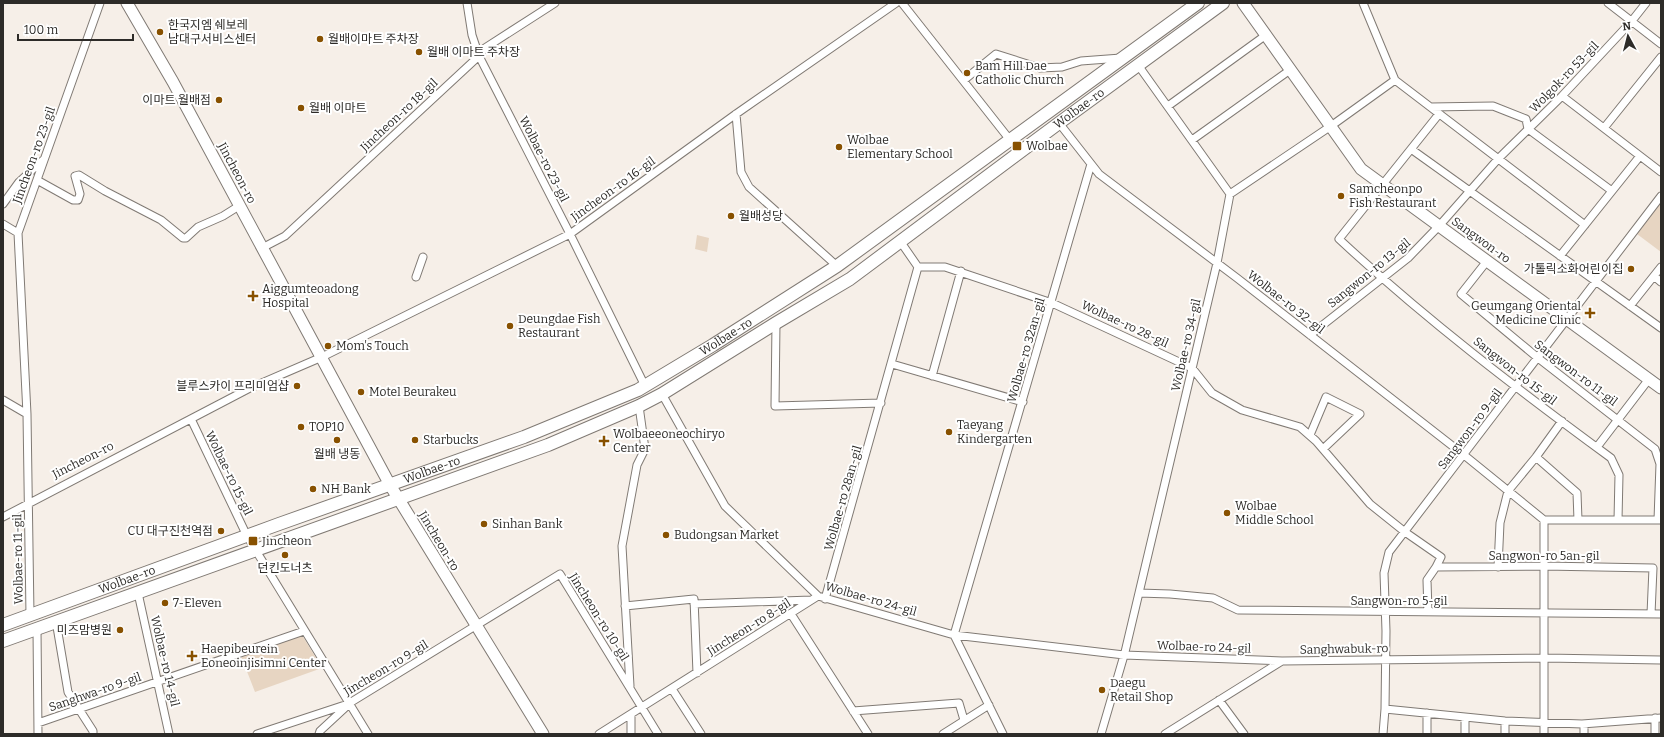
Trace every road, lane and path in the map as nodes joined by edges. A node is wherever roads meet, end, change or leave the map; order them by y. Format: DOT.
graph roads {
  1 [pos="100,3"];
  2 [pos="127,3"];
  3 [pos="467,3"];
  4 [pos="555,3"];
  5 [pos="896,3"];
  6 [pos="902,3"];
  7 [pos="1198,3"];
  8 [pos="1223,3"];
  9 [pos="1243,3"];
  10 [pos="1364,3"];
  11 [pos="1608,3"];
  12 [pos="1646,3"];
  13 [pos="1631,22"];
  14 [pos="1266,35"];
  15 [pos="1661,44"];
  16 [pos="479,56"];
  17 [pos="1124,57"];
  18 [pos="1661,57"];
  19 [pos="1138,65"];
  20 [pos="1290,70"];
  21 [pos="964,80"];
  22 [pos="1395,80"];
  23 [pos="1562,96"];
  24 [pos="1168,106"];
  25 [pos="1431,108"];
  26 [pos="736,114"];
  27 [pos="1439,114"];
  28 [pos="1059,123"];
  29 [pos="1331,126"];
  30 [pos="1604,128"];
  31 [pos="1528,129"];
  32 [pos="1010,140"];
  33 [pos="1192,140"];
  34 [pos="1411,149"];
  35 [pos="1640,156"];
  36 [pos="45,159"];
  37 [pos="1498,159"];
  38 [pos="1091,164"];
  39 [pos="1661,172"];
  40 [pos="37,180"];
  41 [pos="1382,184"];
  42 [pos="1470,191"];
  43 [pos="1612,191"];
  44 [pos="1230,194"];
  45 [pos="1661,196"];
  46 [pos="3,204"];
  47 [pos="239,206"];
  48 [pos="3,224"];
  49 [pos="1585,225"];
  50 [pos="1440,226"];
  51 [pos="18,233"];
  52 [pos="570,234"];
  53 [pos="900,242"];
  54 [pos="262,248"];
  55 [pos="1560,256"];
  56 [pos="423,257"];
  57 [pos="1487,261"];
  58 [pos="1217,263"];
  59 [pos="837,266"];
  60 [pos="918,267"];
  61 [pos="1661,267"];
  62 [pos="961,271"];
  63 [pos="1654,276"];
  64 [pos="416,277"];
  65 [pos="1382,278"];
  66 [pos="1596,282"];
  67 [pos="1661,282"];
  68 [pos="1052,303"];
  69 [pos="1630,306"];
  70 [pos="1567,319"];
  71 [pos="776,323"];
  72 [pos="1661,328"];
  73 [pos="1310,335"];
  74 [pos="322,357"];
  75 [pos="1538,358"];
  76 [pos="892,364"];
  77 [pos="1192,368"];
  78 [pos="932,376"];
  79 [pos="1649,379"];
  80 [pos="645,386"];
  81 [pos="1516,387"];
  82 [pos="1661,388"];
  83 [pos="662,394"];
  84 [pos="3,400"];
  85 [pos="1023,402"];
  86 [pos="881,403"];
  87 [pos="638,406"];
  88 [pos="27,414"];
  89 [pos="191,419"];
  90 [pos="1619,419"];
  91 [pos="1562,421"];
  92 [pos="1310,435"];
  93 [pos="1597,447"];
  94 [pos="1323,449"];
  95 [pos="1464,455"];
  96 [pos="1536,457"];
  97 [pos="390,485"];
  98 [pos="1508,491"];
  99 [pos="398,498"];
  100 [pos="28,503"];
  101 [pos="3,516"];
  102 [pos="1544,520"];
  103 [pos="1578,520"];
  104 [pos="1618,520"];
  105 [pos="1660,520"];
  106 [pos="1405,532"];
  107 [pos="247,536"];
  108 [pos="256,551"];
  109 [pos="1544,566"];
  110 [pos="1436,567"];
  111 [pos="1498,567"];
  112 [pos="138,593"];
  113 [pos="1139,593"];
  114 [pos="815,598"];
  115 [pos="826,599"];
  116 [pos="694,602"];
  117 [pos="625,606"];
  118 [pos="1385,612"];
  119 [pos="1428,612"];
  120 [pos="1543,612"];
  121 [pos="791,614"];
  122 [pos="1651,614"];
  123 [pos="1661,614"];
  124 [pos="30,615"];
  125 [pos="56,621"];
  126 [pos="3,625"];
  127 [pos="476,626"];
  128 [pos="37,630"];
  129 [pos="304,631"];
  130 [pos="954,634"];
  131 [pos="3,641"];
  132 [pos="1124,655"];
  133 [pos="1545,658"];
  134 [pos="1385,660"];
  135 [pos="1661,660"];
  136 [pos="1282,661"];
  137 [pos="697,673"];
  138 [pos="159,682"];
  139 [pos="630,688"];
  140 [pos="672,689"];
  141 [pos="1219,700"];
  142 [pos="348,704"];
  143 [pos="989,705"];
  144 [pos="641,708"];
  145 [pos="1385,709"];
  146 [pos="79,710"];
  147 [pos="853,711"];
  148 [pos="1427,713"];
  149 [pos="631,714"];
  150 [pos="1465,717"];
  151 [pos="1658,718"];
  152 [pos="964,720"];
  153 [pos="1505,721"];
  154 [pos="38,723"];
  155 [pos="1544,723"];
  156 [pos="1584,724"];
  157 [pos="38,734"];
  158 [pos="93,734"];
  159 [pos="169,734"];
  160 [pos="257,734"];
  161 [pos="319,734"];
  162 [pos="368,734"];
  163 [pos="543,734"];
  164 [pos="599,734"];
  165 [pos="631,734"];
  166 [pos="658,734"];
  167 [pos="701,734"];
  168 [pos="868,734"];
  169 [pos="943,734"];
  170 [pos="1003,734"];
  171 [pos="1101,734"];
  172 [pos="1165,734"];
  173 [pos="1244,734"];
  174 [pos="1383,734"];
  175 [pos="1427,734"];
  176 [pos="1465,734"];
  177 [pos="1505,734"];
  178 [pos="1544,734"];
  179 [pos="1584,734"];
  180 [pos="1655,734"];
  1 -- 36 [label="street, Jincheon-ro 23-gil"];
  2 -- 47 [label="main road, Jincheon-ro"];
  3 -- 16 [label="street, Wolbae-ro 23-gil"];
  4 -- 16 [label="street, Jincheon-ro 18-gil"];
  5 -- 26 [label="street, Jincheon-ro 16-gil"];
  6 -- 21 [label="street"];
  7 -- 17 [label="main road, Wolbae-ro"];
  8 -- 19 [label="main road, Wolbae-ro"];
  9 -- 14 [label="main road, Sangwon-ro"];
  10 -- 22 [label="street"];
  11 -- 13 [label="street"];
  12 -- 13 [label="street, Wolgok-ro 53-gil"];
  13 -- 15 [label="street"];
  13 -- 23 [label="street, Wolgok-ro 53-gil"];
  14 -- 20 [label="main road, Sangwon-ro"];
  14 -- 24 [label="street"];
  16 -- 52 [label="street, Wolbae-ro 23-gil"];
  16 -- 54 [label="street, Jincheon-ro 18-gil"];
  17 -- 21 [label="street"];
  17 -- 32 [label="main road, Wolbae-ro"];
  18 -- 30 [label="street"];
  19 -- 24 [label="street"];
  19 -- 28 [label="main road, Wolbae-ro"];
  20 -- 29 [label="main road, Sangwon-ro"];
  20 -- 33 [label="street"];
  21 -- 32 [label="street"];
  22 -- 25 [label="street"];
  22 -- 29 [label="street"];
  23 -- 30 [label="street"];
  23 -- 31 [label="street, Wolgok-ro 53-gil"];
  24 -- 33 [label="street"];
  25 -- 27 [label="street"];
  25 -- 31 [label="street"];
  26 -- 52 [label="street, Jincheon-ro 16-gil"];
  26 -- 59 [label="street"];
  27 -- 34 [label="street"];
  27 -- 37 [label="street"];
  28 -- 38 [label="street, Wolbae-ro 32-gil"];
  28 -- 53 [label="main road, Wolbae-ro"];
  29 -- 41 [label="main road, Sangwon-ro"];
  29 -- 44 [label="street"];
  30 -- 35 [label="street"];
  31 -- 37 [label="street, Wolgok-ro 53-gil"];
  31 -- 43 [label="street, Wolgok-ro 53-gil"];
  32 -- 59 [label="main road, Wolbae-ro"];
  33 -- 44 [label="street"];
  34 -- 41 [label="street"];
  34 -- 42 [label="street"];
  35 -- 39 [label="street"];
  35 -- 43 [label="street"];
  36 -- 40 [label="street, Jincheon-ro 23-gil"];
  36 -- 46 [label="street"];
  37 -- 42 [label="street, Wolgok-ro 53-gil"];
  37 -- 49 [label="street"];
  38 -- 58 [label="street, Wolbae-ro 32-gil"];
  38 -- 68 [label="street, Wolbae-ro 32an-gil"];
  40 -- 47 [label="street"];
  40 -- 51 [label="street, Jincheon-ro 23-gil"];
  41 -- 50 [label="main road, Sangwon-ro"];
  41 -- 65 [label="street, Sangwon-ro 15-gil"];
  42 -- 50 [label="street, Wolgok-ro 53-gil"];
  42 -- 55 [label="street"];
  43 -- 49 [label="street"];
  44 -- 58 [label="street, Wolbae-ro 34-gil"];
  45 -- 66 [label="street, Sangwon-ro 9-gil"];
  47 -- 54 [label="main road, Jincheon-ro"];
  48 -- 51 [label="street"];
  49 -- 55 [label="street"];
  50 -- 57 [label="main road, Sangwon-ro"];
  50 -- 65 [label="street, Sangwon-ro 13-gil"];
  51 -- 88 [label="street, Jincheon-ro 23-gil"];
  52 -- 74 [label="street, Jincheon-ro 16-gil"];
  52 -- 80 [label="street, Wolbae-ro 23-gil"];
  53 -- 60 [label="street"];
  53 -- 71 [label="main road, Wolbae-ro"];
  54 -- 74 [label="main road, Jincheon-ro"];
  55 -- 66 [label="street"];
  56 -- 64 [label="street"];
  57 -- 70 [label="main road, Sangwon-ro"];
  57 -- 75 [label="street, Sangwon-ro 11-gil"];
  58 -- 73 [label="street, Wolbae-ro 32-gil"];
  58 -- 77 [label="street, Wolbae-ro 34-gil"];
  59 -- 80 [label="main road, Wolbae-ro"];
  60 -- 62 [label="street, Wolbae-ro 28-gil"];
  60 -- 76 [label="street, Wolbae-ro 28an-gil"];
  61 -- 63 [label="street"];
  62 -- 68 [label="street, Wolbae-ro 28-gil"];
  62 -- 78 [label="street"];
  63 -- 67 [label="street"];
  63 -- 69 [label="street"];
  65 -- 73 [label="street, Sangwon-ro 13-gil"];
  65 -- 81 [label="street, Sangwon-ro 15-gil"];
  66 -- 69 [label="street"];
  66 -- 70 [label="street, Sangwon-ro 9-gil"];
  68 -- 77 [label="street, Wolbae-ro 28-gil"];
  68 -- 85 [label="street, Wolbae-ro 32an-gil"];
  69 -- 72 [label="street"];
  70 -- 75 [label="street, Sangwon-ro 9-gil"];
  70 -- 79 [label="main road, Sangwon-ro"];
  71 -- 83 [label="main road, Wolbae-ro"];
  71 -- 86 [label="street"];
  73 -- 95 [label="street, Wolbae-ro 32-gil"];
  74 -- 89 [label="street, Jincheon-ro"];
  74 -- 97 [label="main road, Jincheon-ro"];
  75 -- 81 [label="street, Sangwon-ro 9-gil"];
  75 -- 90 [label="street, Sangwon-ro 11-gil"];
  76 -- 78 [label="street"];
  76 -- 86 [label="street, Wolbae-ro 28an-gil"];
  77 -- 92 [label="street, Wolbae-ro 28-gil"];
  77 -- 113 [label="street, Wolbae-ro 34-gil"];
  78 -- 85 [label="street"];
  79 -- 82 [label="main road, Sangwon-ro"];
  79 -- 90 [label="street"];
  80 -- 97 [label="main road, Wolbae-ro"];
  81 -- 91 [label="street, Sangwon-ro 15-gil"];
  81 -- 95 [label="street, Sangwon-ro 9-gil"];
  83 -- 87 [label="main road, Wolbae-ro"];
  83 -- 114 [label="street, Wolbae-ro 24-gil"];
  84 -- 88 [label="street"];
  85 -- 130 [label="street, Wolbae-ro 32an-gil"];
  86 -- 115 [label="street, Wolbae-ro 28an-gil"];
  87 -- 99 [label="main road, Wolbae-ro"];
  87 -- 117 [label="street"];
  88 -- 100 [label="street, Wolbae-ro 11-gil"];
  89 -- 100 [label="street, Jincheon-ro"];
  89 -- 107 [label="street, Wolbae-ro 15-gil"];
  90 -- 93 [label="street"];
  90 -- 105 [label="street, Sangwon-ro 11-gil"];
  91 -- 93 [label="street, Sangwon-ro 15-gil"];
  91 -- 96 [label="street"];
  92 -- 94 [label="street, Wolbae-ro 28-gil"];
  92 -- 94 [label="street"];
  93 -- 104 [label="street, Sangwon-ro 15-gil"];
  94 -- 106 [label="street, Wolbae-ro 28-gil"];
  95 -- 98 [label="street, Wolbae-ro 32-gil"];
  95 -- 106 [label="street, Sangwon-ro 9-gil"];
  96 -- 98 [label="street"];
  96 -- 103 [label="street"];
  97 -- 99 [label="main road, Jincheon-ro"];
  97 -- 107 [label="main road, Wolbae-ro"];
  98 -- 102 [label="street, Wolbae-ro 32-gil"];
  98 -- 111 [label="street"];
  99 -- 108 [label="main road, Wolbae-ro"];
  99 -- 127 [label="main road, Jincheon-ro"];
  100 -- 101 [label="street, Wolbae-ro 11-gil"];
  100 -- 124 [label="street, Wolbae-ro 11-gil"];
  102 -- 103 [label="street"];
  102 -- 109 [label="street"];
  103 -- 104 [label="street"];
  104 -- 105 [label="street"];
  106 -- 110 [label="street"];
  106 -- 118 [label="street, Sangwon-ro 9-gil"];
  107 -- 108 [label="street, Wolbae-ro 15-gil"];
  107 -- 124 [label="main road, Wolbae-ro"];
  108 -- 112 [label="main road, Wolbae-ro"];
  108 -- 129 [label="street, Wolbae-ro 15-gil"];
  109 -- 111 [label="street, Sangwon-ro 5an-gil"];
  109 -- 120 [label="street"];
  109 -- 122 [label="street, Sangwon-ro 5an-gil"];
  110 -- 111 [label="street, Sangwon-ro 5an-gil"];
  110 -- 119 [label="street"];
  112 -- 125 [label="main road, Wolbae-ro"];
  112 -- 138 [label="street, Wolbae-ro 14-gil"];
  113 -- 118 [label="street, Sangwon-ro 5-gil"];
  113 -- 132 [label="street, Wolbae-ro 34-gil"];
  114 -- 115 [label="street, Wolbae-ro 24-gil"];
  114 -- 116 [label="street, Jincheon-ro 8-gil"];
  114 -- 121 [label="street, Jincheon-ro 8-gil"];
  115 -- 130 [label="street, Wolbae-ro 24-gil"];
  116 -- 117 [label="street"];
  116 -- 137 [label="street, Jincheon-ro 8-gil"];
  117 -- 139 [label="street"];
  118 -- 119 [label="street, Sangwon-ro 5-gil"];
  118 -- 134 [label="street, Sangwon-ro 9-gil"];
  119 -- 120 [label="street, Sangwon-ro 5-gil"];
  120 -- 122 [label="street, Sangwon-ro 5-gil"];
  120 -- 133 [label="street"];
  121 -- 137 [label="street, Jincheon-ro 8-gil"];
  121 -- 147 [label="street"];
  122 -- 123 [label="street, Sangwon-ro 5-gil"];
  124 -- 126 [label="main road, Wolbae-ro"];
  125 -- 128 [label="main road, Wolbae-ro"];
  125 -- 146 [label="street"];
  127 -- 139 [label="street, Jincheon-ro 10-gil"];
  127 -- 142 [label="street, Jincheon-ro 9-gil"];
  127 -- 163 [label="main road, Jincheon-ro"];
  128 -- 131 [label="main road, Wolbae-ro"];
  128 -- 154 [label="street, Sanghwa-ro 9-gil"];
  129 -- 138 [label="street, Sanghwa-ro 9-gil"];
  129 -- 142 [label="street, Wolbae-ro 15-gil"];
  130 -- 132 [label="street, Wolbae-ro 24-gil"];
  130 -- 143 [label="street"];
  132 -- 136 [label="street, Wolbae-ro 24-gil"];
  132 -- 171 [label="street"];
  133 -- 134 [label="street, Sanghwabuk-ro"];
  133 -- 135 [label="street, Sanghwabuk-ro"];
  133 -- 155 [label="street"];
  134 -- 136 [label="street, Sanghwabuk-ro"];
  134 -- 145 [label="street, Sangwon-ro 9-gil"];
  136 -- 141 [label="street, Sanghwabuk-ro"];
  137 -- 140 [label="street, Jincheon-ro 8-gil"];
  138 -- 146 [label="street, Sanghwa-ro 9-gil"];
  138 -- 159 [label="street, Wolbae-ro 14-gil"];
  139 -- 144 [label="street, Jincheon-ro 10-gil"];
  140 -- 144 [label="street, Jincheon-ro 8-gil"];
  140 -- 167 [label="street"];
  141 -- 172 [label="street, Sanghwabuk-ro"];
  141 -- 173 [label="street"];
  142 -- 160 [label="street, Jincheon-ro 9-gil"];
  142 -- 161 [label="street"];
  142 -- 162 [label="street, Wolbae-ro 15-gil"];
  143 -- 152 [label="street"];
  143 -- 170 [label="street"];
  144 -- 149 [label="street, Jincheon-ro 8-gil"];
  144 -- 166 [label="street, Jincheon-ro 10-gil"];
  145 -- 148 [label="street"];
  145 -- 174 [label="street, Sangwon-ro 9-gil"];
  146 -- 154 [label="street, Sanghwa-ro 9-gil"];
  146 -- 158 [label="street"];
  147 -- 152 [label="street"];
  147 -- 168 [label="street"];
  148 -- 150 [label="street"];
  148 -- 175 [label="street"];
  149 -- 164 [label="street, Jincheon-ro 8-gil"];
  149 -- 165 [label="street"];
  150 -- 153 [label="street"];
  150 -- 176 [label="street"];
  151 -- 156 [label="street"];
  151 -- 180 [label="street"];
  152 -- 169 [label="street"];
  153 -- 155 [label="street"];
  153 -- 177 [label="street"];
  154 -- 157 [label="street, Sanghwa-ro 9-gil"];
  155 -- 156 [label="street"];
  155 -- 178 [label="street"];
  156 -- 179 [label="street"];
}
